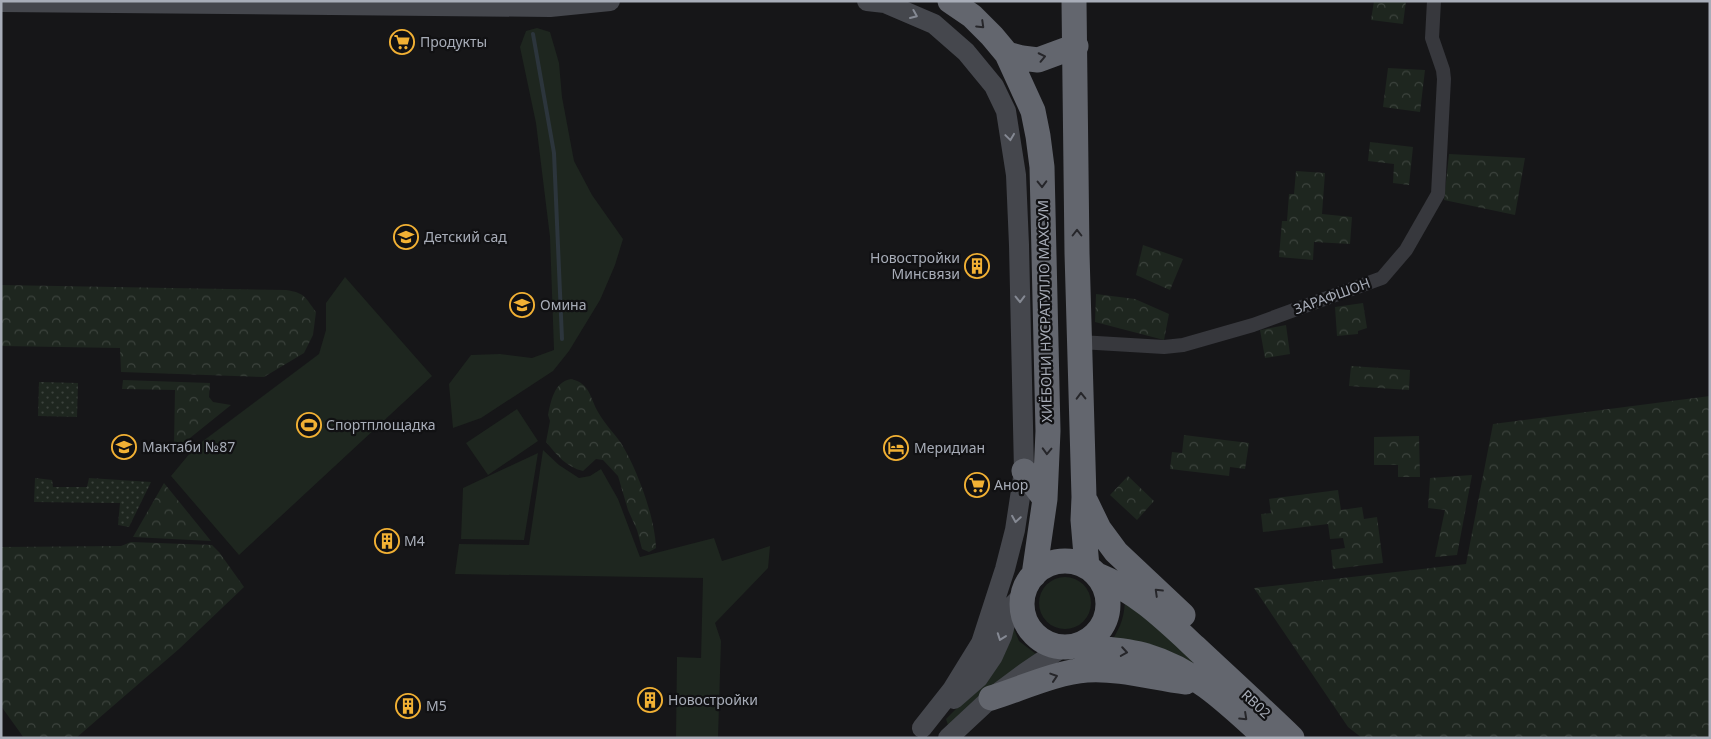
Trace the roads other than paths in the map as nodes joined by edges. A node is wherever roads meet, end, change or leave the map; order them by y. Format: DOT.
graph roads {
  1 [pos="610,1"];
  2 [pos="867,1"];
  3 [pos="950,1"];
  4 [pos="1074,1"];
  5 [pos="1434,1"];
  6 [pos="1,2"];
  7 [pos="1076,46"];
  8 [pos="1007,54"];
  9 [pos="1080,342"];
  10 [pos="1024,471"];
  11 [pos="1084,496"];
  12 [pos="1045,499"];
  13 [pos="1092,571"];
  14 [pos="1029,585"];
  15 [pos="1070,646"];
  16 [pos="1215,684"];
  17 [pos="992,698"];
  18 [pos="916,733"];
  19 [pos="948,738"];
  20 [pos="1266,738"];
  21 [pos="1292,738"];
  1 -- 6 [label="street"];
  2 -- 10 [label="street, one-way"];
  3 -- 8 [label="highway, ХИЁБОНИ НУСРАТУЛЛО МАХСУМ, one-way"];
  4 -- 7 [label="highway"];
  5 -- 9 [label="street, ЗАРАФШОН"];
  8 -- 7 [label="highway, one-way"];
  9 -- 7 [label="highway, one-way"];
  8 -- 12 [label="highway, ХИЁБОНИ НУСРАТУЛЛО МАХСУМ, one-way"];
  11 -- 9 [label="highway, one-way"];
  10 -- 12 [label="highway"];
  10 -- 18 [label="street, one-way"];
  11 -- 13 [label="highway"];
  16 -- 11 [label="highway, one-way"];
  12 -- 14 [label="highway, ХИЁБОНИ НУСРАТУЛЛО МАХСУМ"];
  13 -- 14 [label="highway"];
  13 -- 15 [label="highway"];
  13 -- 16 [label="highway"];
  14 -- 15 [label="highway"];
  14 -- 18 [label="street, one-way"];
  15 -- 16 [label="highway, one-way"];
  15 -- 17 [label="street"];
  17 -- 16 [label="highway, one-way"];
  16 -- 20 [label="highway, RB02, one-way"];
  16 -- 21 [label="highway, RB02"];
  17 -- 19 [label="street"];
}
